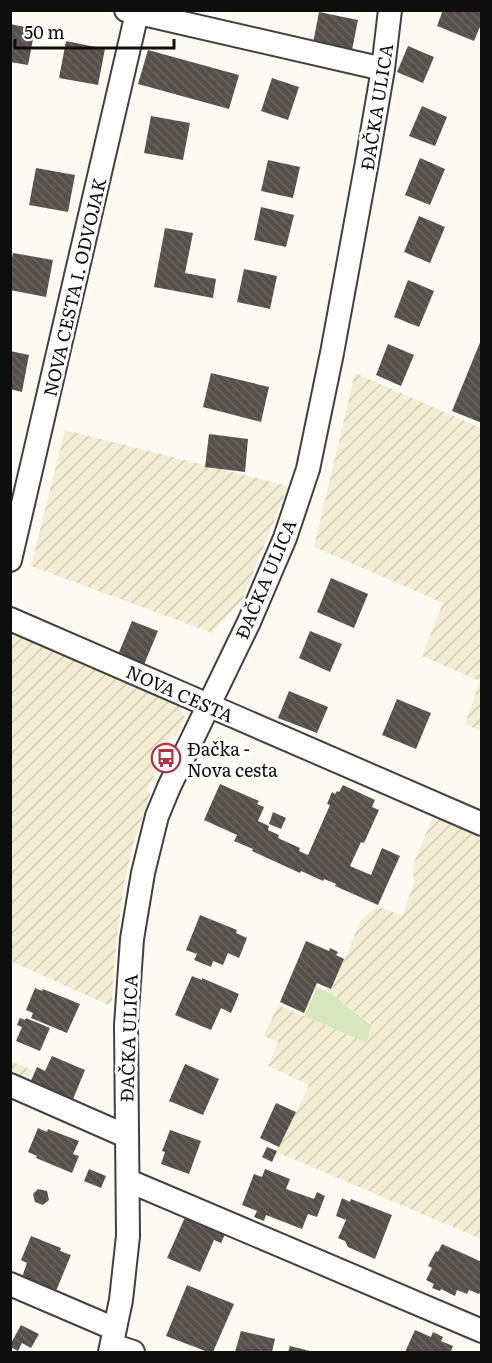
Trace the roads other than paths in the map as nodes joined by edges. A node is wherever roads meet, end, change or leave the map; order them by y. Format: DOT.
graph roads {
  1 [pos="390,10"];
  2 [pos="132,12"];
  3 [pos="383,69"];
  4 [pos="10,560"];
  5 [pos="10,619"];
  6 [pos="208,705"];
  7 [pos="482,824"];
  8 [pos="10,1085"];
  9 [pos="126,1136"];
  10 [pos="129,1181"];
  11 [pos="10,1284"];
  12 [pos="482,1331"];
  13 [pos="118,1345"];
  1 -- 3 [label="street, ĐAČKA ULICA"];
  2 -- 3 [label="street"];
  2 -- 4 [label="street, NOVA CESTA I. ODVOJAK"];
  3 -- 6 [label="street, ĐAČKA ULICA"];
  5 -- 6 [label="street, NOVA CESTA"];
  6 -- 7 [label="street, NOVA CESTA"];
  6 -- 9 [label="street, ĐAČKA ULICA"];
  8 -- 9 [label="street"];
  9 -- 10 [label="street, ĐAČKA ULICA"];
  10 -- 12 [label="street"];
  10 -- 13 [label="street, ĐAČKA ULICA"];
  11 -- 13 [label="street"];
}
